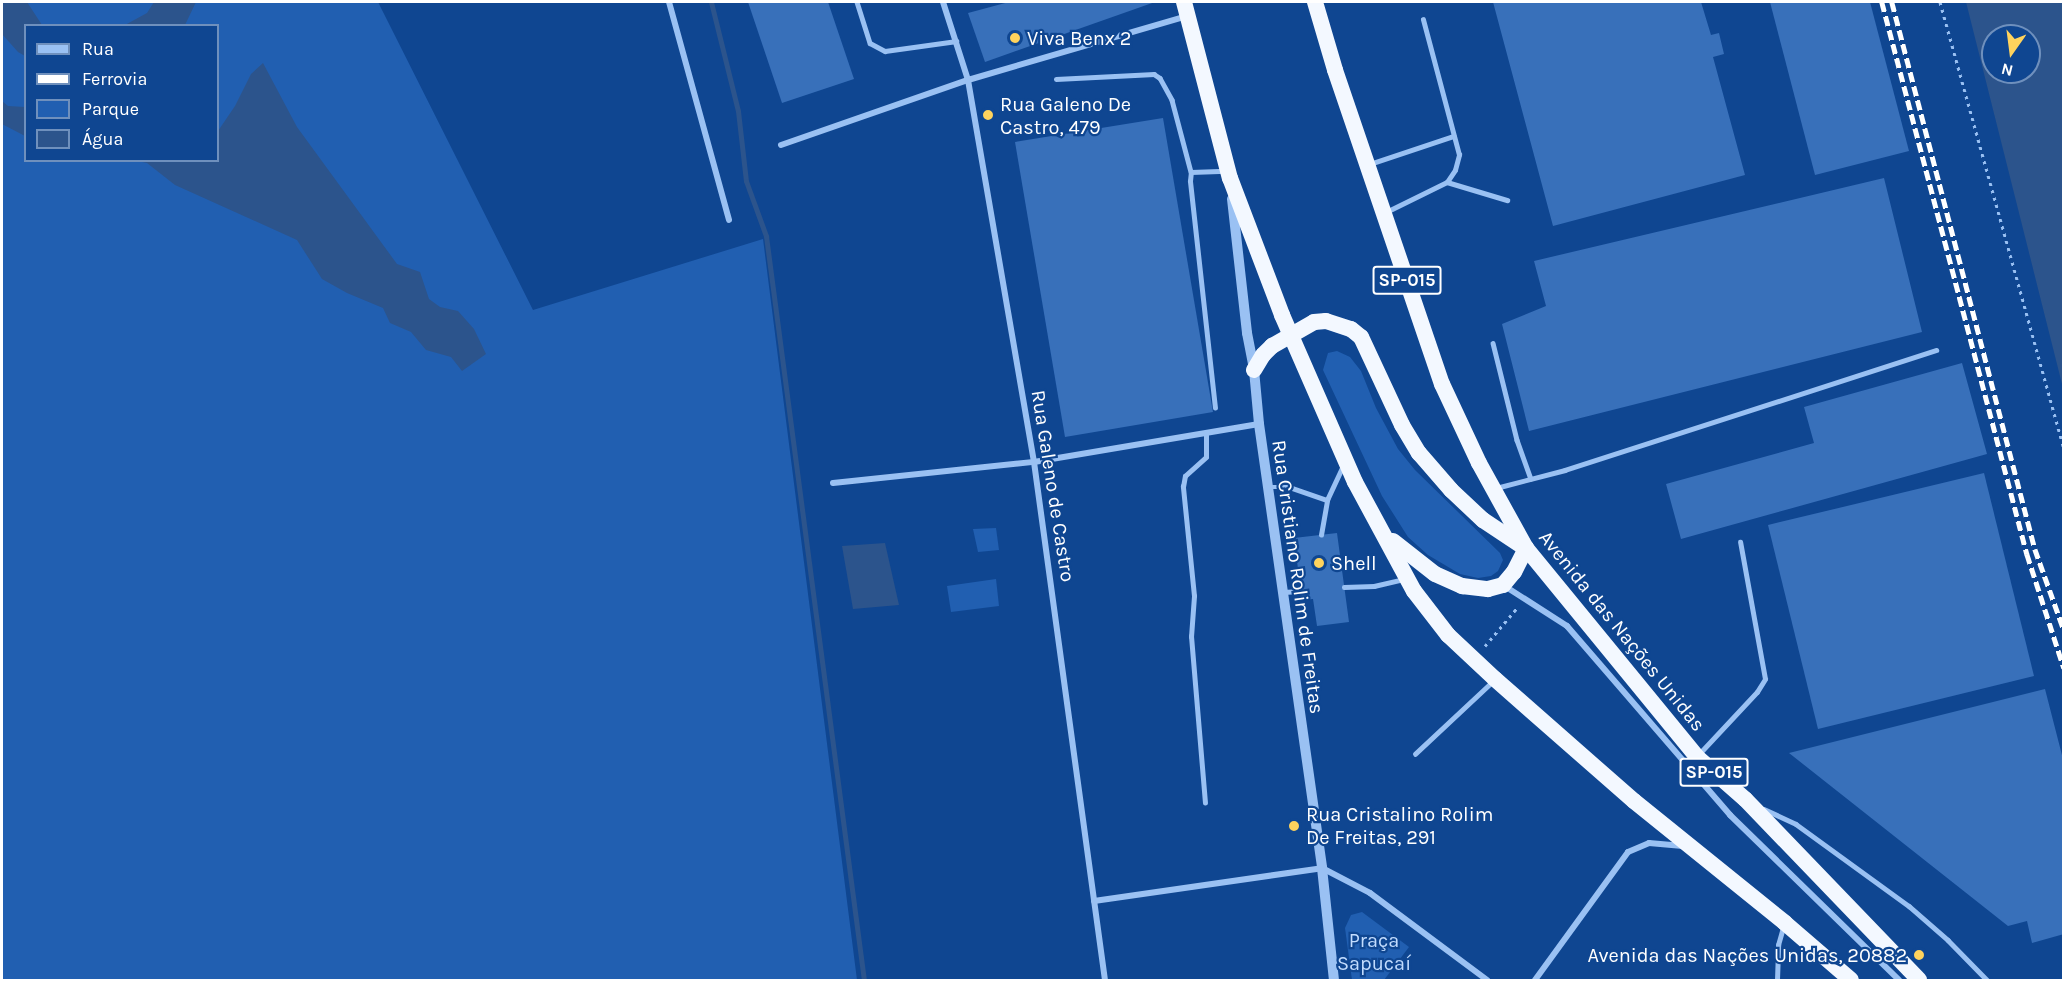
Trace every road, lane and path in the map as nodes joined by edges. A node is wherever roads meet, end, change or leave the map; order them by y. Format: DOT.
graph roads {
  1 [pos="669,2"];
  2 [pos="857,2"];
  3 [pos="943,2"];
  4 [pos="1315,2"];
  5 [pos="1940,2"];
  6 [pos="1186,9"];
  7 [pos="1423,20"];
  8 [pos="956,41"];
  9 [pos="1056,79"];
  10 [pos="968,80"];
  11 [pos="1453,136"];
  12 [pos="781,145"];
  13 [pos="1367,165"];
  14 [pos="1191,172"];
  15 [pos="1229,174"];
  16 [pos="1447,182"];
  17 [pos="1507,200"];
  18 [pos="1384,213"];
  19 [pos="729,220"];
  20 [pos="1290,334"];
  21 [pos="1493,343"];
  22 [pos="1936,350"];
  23 [pos="1254,370"];
  24 [pos="1215,408"];
  25 [pos="1259,424"];
  26 [pos="1206,433"];
  27 [pos="2064,450"];
  28 [pos="1345,460"];
  29 [pos="1034,462"];
  30 [pos="1531,479"];
  31 [pos="833,483"];
  32 [pos="1268,487"];
  33 [pos="1493,489"];
  34 [pos="1327,500"];
  35 [pos="1379,528"];
  36 [pos="1320,535"];
  37 [pos="1740,542"];
  38 [pos="1526,548"];
  39 [pos="1407,578"];
  40 [pos="1503,585"];
  41 [pos="1344,587"];
  42 [pos="1301,591"];
  43 [pos="1282,592"];
  44 [pos="1523,596"];
  45 [pos="1473,659"];
  46 [pos="1495,679"];
  47 [pos="1415,754"];
  48 [pos="1697,757"];
  49 [pos="1745,800"];
  50 [pos="1205,803"];
  51 [pos="1690,847"];
  52 [pos="1322,868"];
  53 [pos="1094,901"];
  54 [pos="1785,922"];
  55 [pos="1105,981"];
  56 [pos="1334,981"];
  57 [pos="1487,981"];
  58 [pos="1535,981"];
  59 [pos="1777,981"];
  60 [pos="1851,981"];
  61 [pos="1899,981"];
  62 [pos="1919,981"];
  63 [pos="1987,981"];
  1 -- 19 [label="street"];
  2 -- 8 [label="lane"];
  3 -- 8 [label="street, Rua Galeno de Castro"];
  4 -- 13 [label="highway, Avenida das Nações Unidas / SP-015"];
  5 -- 27 [label="path"];
  6 -- 10 [label="street"];
  6 -- 15 [label="highway"];
  7 -- 11 [label="lane"];
  8 -- 10 [label="street, Rua Galeno de Castro"];
  9 -- 14 [label="lane"];
  10 -- 12 [label="street"];
  10 -- 29 [label="street, Rua Galeno de Castro"];
  11 -- 13 [label="lane"];
  11 -- 16 [label="lane"];
  13 -- 18 [label="highway, Avenida das Nações Unidas / SP-015"];
  14 -- 15 [label="lane"];
  14 -- 24 [label="lane"];
  15 -- 20 [label="highway"];
  15 -- 23 [label="street, Rua Cristiano Rolim de Freitas"];
  16 -- 17 [label="lane"];
  16 -- 18 [label="lane"];
  18 -- 33 [label="highway, Avenida das Nações Unidas / SP-015"];
  20 -- 23 [label="highway"];
  20 -- 28 [label="highway"];
  20 -- 38 [label="highway"];
  21 -- 30 [label="lane"];
  22 -- 30 [label="lane"];
  23 -- 25 [label="street, Rua Cristiano Rolim de Freitas"];
  25 -- 26 [label="street"];
  25 -- 32 [label="street, Rua Cristiano Rolim de Freitas"];
  26 -- 29 [label="street"];
  26 -- 50 [label="lane"];
  28 -- 34 [label="lane"];
  28 -- 35 [label="highway"];
  29 -- 31 [label="street"];
  29 -- 53 [label="street, Rua Galeno de Castro"];
  30 -- 33 [label="lane"];
  32 -- 34 [label="lane"];
  32 -- 43 [label="street, Rua Cristiano Rolim de Freitas"];
  33 -- 38 [label="highway, Avenida das Nações Unidas / SP-015"];
  34 -- 36 [label="lane"];
  35 -- 39 [label="highway"];
  35 -- 40 [label="highway"];
  37 -- 48 [label="lane"];
  38 -- 40 [label="highway"];
  38 -- 48 [label="highway, Avenida das Nações Unidas / SP-015"];
  39 -- 41 [label="lane"];
  39 -- 45 [label="highway"];
  40 -- 44 [label="street"];
  42 -- 43 [label="lane"];
  43 -- 52 [label="street, Rua Cristiano Rolim de Freitas"];
  44 -- 45 [label="path"];
  44 -- 61 [label="street"];
  45 -- 46 [label="highway"];
  46 -- 47 [label="lane"];
  46 -- 51 [label="highway"];
  48 -- 49 [label="highway, Avenida das Nações Unidas / SP-015"];
  49 -- 62 [label="highway, Avenida das Nações Unidas / SP-015"];
  49 -- 63 [label="lane"];
  51 -- 54 [label="highway"];
  51 -- 58 [label="street"];
  52 -- 53 [label="street"];
  52 -- 56 [label="street, Rua Cristiano Rolim de Freitas"];
  52 -- 57 [label="street"];
  53 -- 55 [label="street, Rua Galeno de Castro"];
  54 -- 59 [label="lane"];
  54 -- 60 [label="highway"];
}
